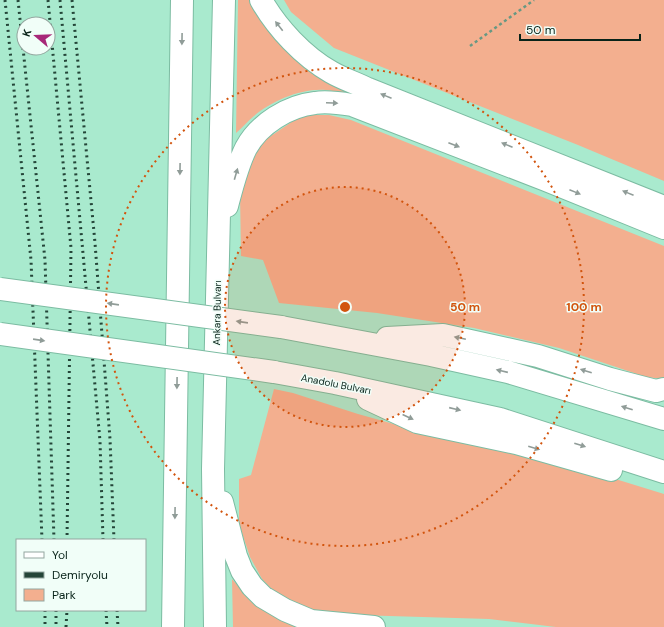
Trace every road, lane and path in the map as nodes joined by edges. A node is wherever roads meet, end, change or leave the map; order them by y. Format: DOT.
graph roads {
  1 [pos="182,0"];
  2 [pos="224,0"];
  3 [pos="261,0"];
  4 [pos="534,0"];
  5 [pos="470,46"];
  6 [pos="664,207"];
  7 [pos="664,228"];
  8 [pos="219,238"];
  9 [pos="0,289"];
  10 [pos="0,334"];
  11 [pos="352,340"];
  12 [pos="335,383"];
  13 [pos="664,390"];
  14 [pos="664,420"];
  15 [pos="213,469"];
  16 [pos="664,472"];
  17 [pos="664,485"];
  18 [pos="174,627"];
  19 [pos="215,627"];
  20 [pos="374,627"];
  1 -- 18 [label="main road, one-way"];
  2 -- 8 [label="main road, Ankara Bulvarı"];
  6 -- 3 [label="main road, one-way"];
  4 -- 5 [label="path"];
  8 -- 7 [label="main road, one-way"];
  8 -- 15 [label="main road, Ankara Bulvarı"];
  11 -- 9 [label="main road, one-way, bridge"];
  10 -- 12 [label="main road, Anadolu Bulvarı, one-way, bridge"];
  13 -- 11 [label="main road, one-way"];
  14 -- 11 [label="main road, one-way"];
  12 -- 16 [label="main road, Anadolu Bulvarı, one-way"];
  12 -- 17 [label="main road, one-way"];
  15 -- 19 [label="main road, Ankara Bulvarı"];
  15 -- 20 [label="main road"];
}
